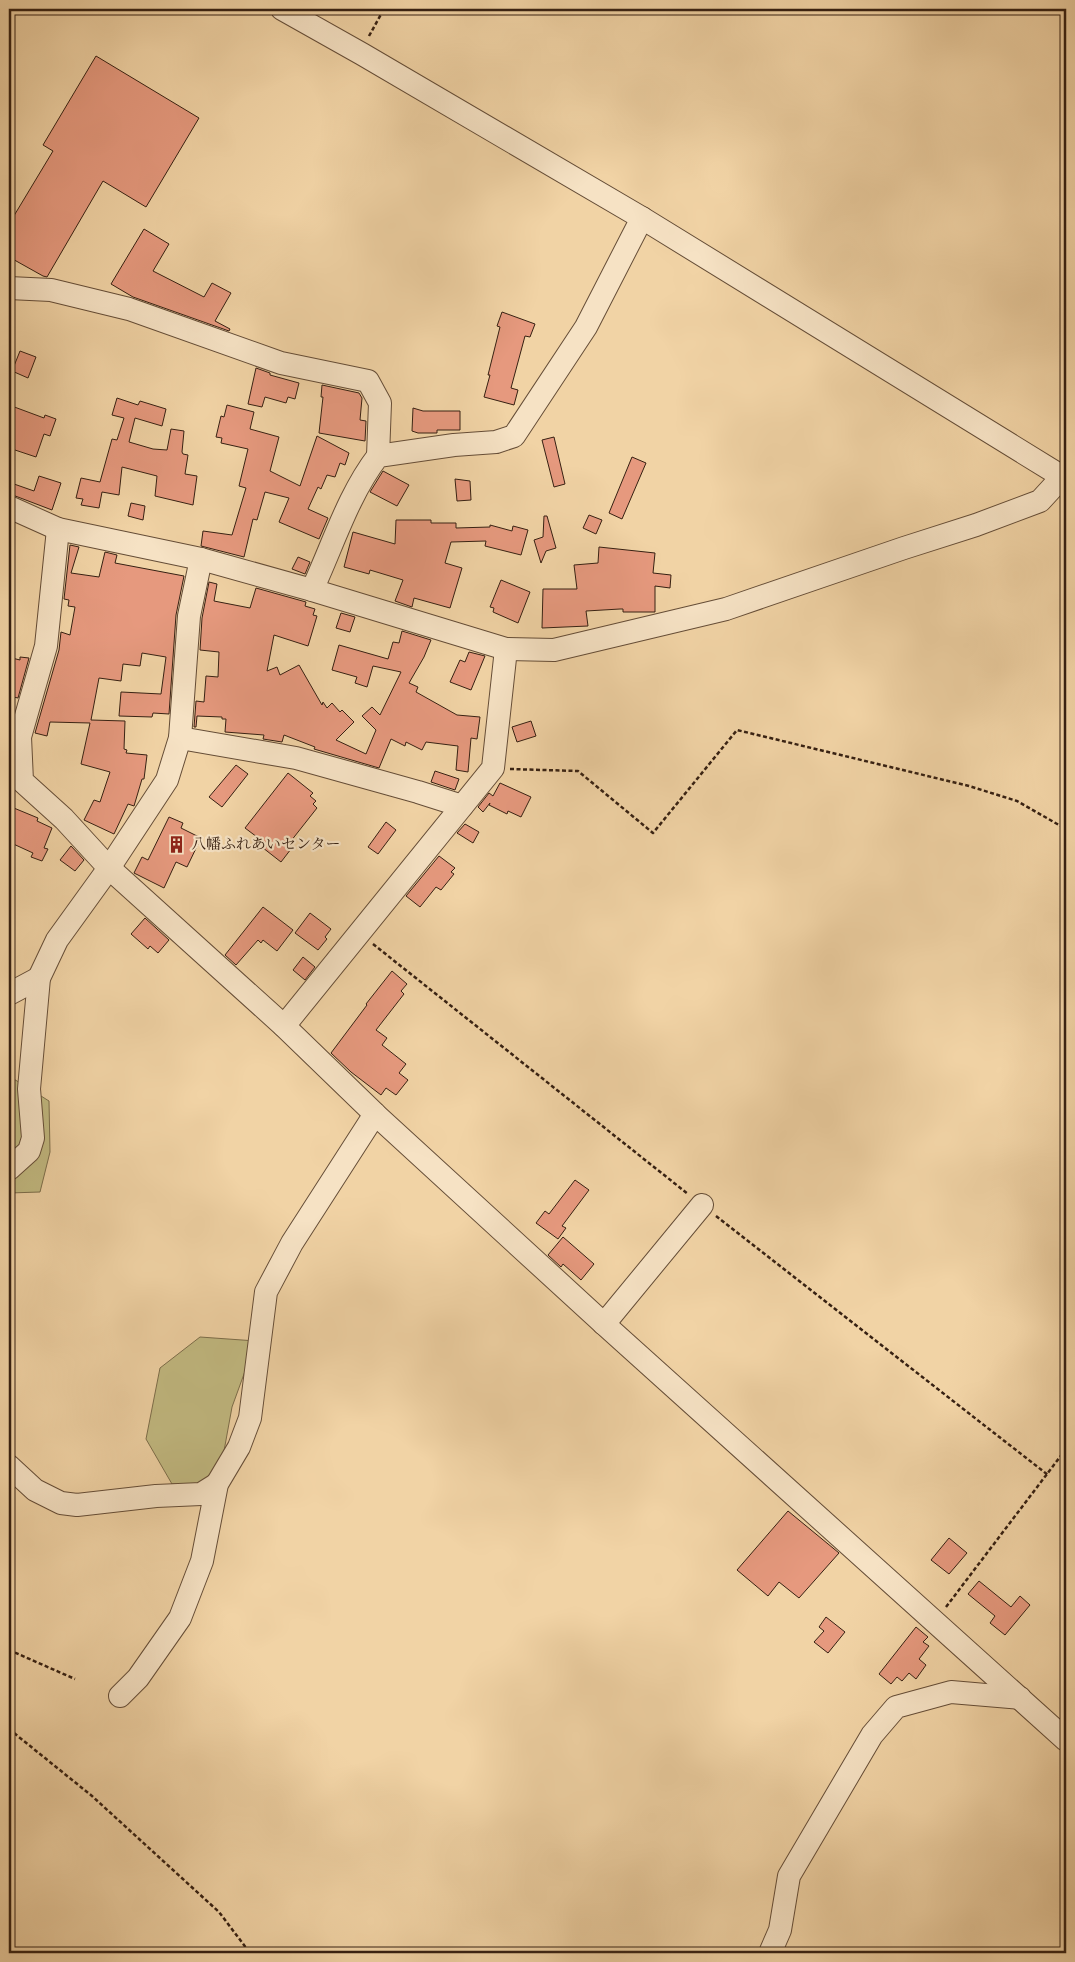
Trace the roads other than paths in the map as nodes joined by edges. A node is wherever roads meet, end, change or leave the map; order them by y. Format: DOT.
graph roads {
  1 [pos="282,9"];
  2 [pos="642,218"];
  3 [pos="9,288"];
  4 [pos="378,456"];
  5 [pos="1064,478"];
  6 [pos="9,507"];
  7 [pos="58,529"];
  8 [pos="201,559"];
  9 [pos="312,590"];
  10 [pos="506,649"];
  11 [pos="180,738"];
  12 [pos="462,806"];
  13 [pos="109,868"];
  14 [pos="40,978"];
  15 [pos="9,994"];
  16 [pos="284,1026"];
  17 [pos="375,1114"];
  18 [pos="9,1169"];
  19 [pos="702,1205"];
  20 [pos="604,1324"];
  21 [pos="9,1466"];
  22 [pos="217,1484"];
  23 [pos="120,1696"];
  24 [pos="1020,1698"];
  25 [pos="1066,1740"];
  26 [pos="770,1953"];
  1 -- 2 [label="street"];
  2 -- 4 [label="street"];
  2 -- 5 [label="street"];
  3 -- 4 [label="street"];
  4 -- 9 [label="street"];
  5 -- 10 [label="street"];
  6 -- 7 [label="street"];
  7 -- 8 [label="street"];
  7 -- 13 [label="street"];
  8 -- 9 [label="street"];
  8 -- 11 [label="street"];
  9 -- 10 [label="street"];
  10 -- 12 [label="street"];
  11 -- 12 [label="street"];
  11 -- 13 [label="street"];
  12 -- 16 [label="street"];
  13 -- 14 [label="street"];
  13 -- 16 [label="street"];
  14 -- 15 [label="street"];
  14 -- 18 [label="street"];
  16 -- 17 [label="street"];
  17 -- 20 [label="street"];
  17 -- 22 [label="street"];
  19 -- 20 [label="street"];
  20 -- 24 [label="street"];
  21 -- 22 [label="street"];
  22 -- 23 [label="street"];
  24 -- 25 [label="street"];
  24 -- 26 [label="street"];
}
